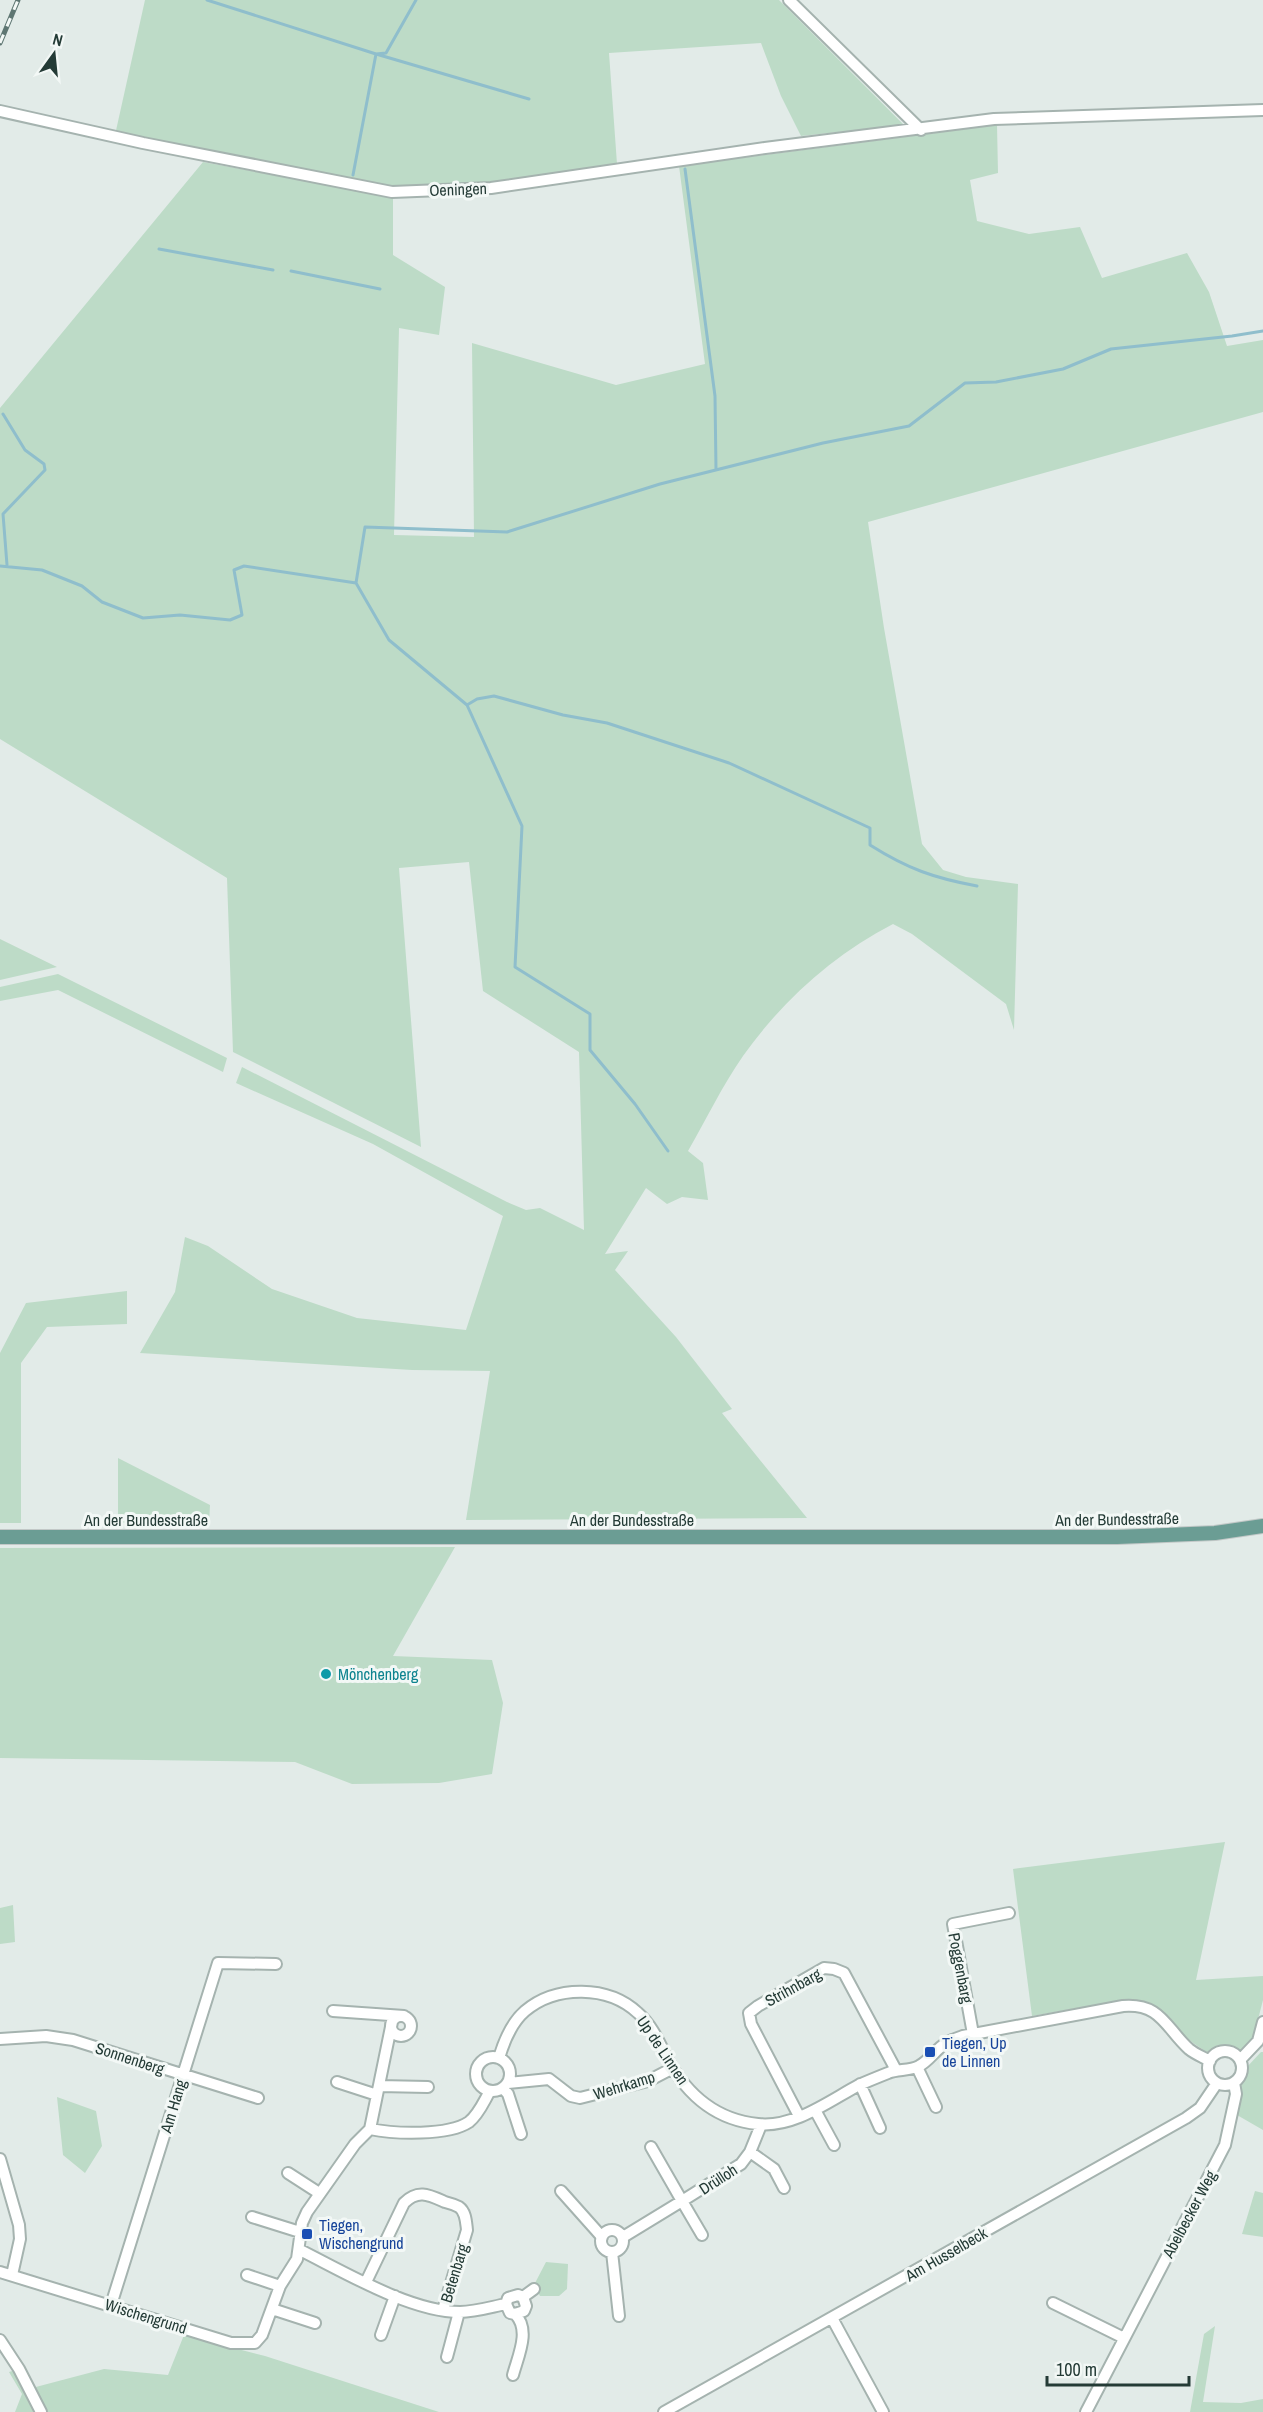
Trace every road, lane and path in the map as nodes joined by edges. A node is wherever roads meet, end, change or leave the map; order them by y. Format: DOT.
graph roads {
  1 [pos="789,0"];
  2 [pos="1263,110"];
  3 [pos="0,111"];
  4 [pos="921,130"];
  5 [pos="1263,1526"];
  6 [pos="0,1537"];
  7 [pos="1009,1913"];
  8 [pos="276,1964"];
  9 [pos="333,2011"];
  10 [pos="404,2016"];
  11 [pos="392,2022"];
  12 [pos="1263,2022"];
  13 [pos="974,2034"];
  14 [pos="0,2039"];
  15 [pos="499,2058"];
  16 [pos="1240,2060"];
  17 [pos="1210,2061"];
  18 [pos="917,2067"];
  19 [pos="673,2068"];
  20 [pos="896,2070"];
  21 [pos="183,2075"];
  22 [pos="337,2082"];
  23 [pos="1217,2083"];
  24 [pos="1234,2083"];
  25 [pos="860,2084"];
  26 [pos="505,2085"];
  27 [pos="428,2087"];
  28 [pos="378,2091"];
  29 [pos="490,2091"];
  30 [pos="258,2098"];
  31 [pos="936,2107"];
  32 [pos="815,2110"];
  33 [pos="799,2116"];
  34 [pos="761,2125"];
  35 [pos="880,2128"];
  36 [pos="370,2129"];
  37 [pos="521,2134"];
  38 [pos="834,2145"];
  39 [pos="651,2147"];
  40 [pos="750,2152"];
  41 [pos="0,2159"];
  42 [pos="288,2173"];
  43 [pos="784,2188"];
  44 [pos="561,2192"];
  45 [pos="319,2193"];
  46 [pos="682,2201"];
  47 [pos="252,2217"];
  48 [pos="300,2232"];
  49 [pos="702,2235"];
  50 [pos="623,2236"];
  51 [pos="602,2237"];
  52 [pos="300,2250"];
  53 [pos="612,2252"];
  54 [pos="0,2272"];
  55 [pos="247,2275"];
  56 [pos="12,2276"];
  57 [pos="366,2282"];
  58 [pos="280,2286"];
  59 [pos="534,2289"];
  60 [pos="395,2296"];
  61 [pos="523,2297"];
  62 [pos="1053,2302"];
  63 [pos="506,2304"];
  64 [pos="111,2305"];
  65 [pos="272,2309"];
  66 [pos="443,2310"];
  67 [pos="459,2312"];
  68 [pos="515,2314"];
  69 [pos="619,2316"];
  70 [pos="832,2318"];
  71 [pos="315,2323"];
  72 [pos="381,2335"];
  73 [pos="1124,2338"];
  74 [pos="0,2340"];
  75 [pos="447,2357"];
  76 [pos="513,2375"];
  77 [pos="41,2412"];
  78 [pos="664,2412"];
  79 [pos="883,2412"];
  80 [pos="1086,2412"];
  1 -- 4 [label="street"];
  2 -- 4 [label="street, Oeningen"];
  3 -- 4 [label="street, Oeningen"];
  5 -- 6 [label="main road, An der Bundesstraße"];
  7 -- 13 [label="street, Poggenbarg"];
  8 -- 21 [label="street, Am Hang"];
  9 -- 10 [label="street"];
  10 -- 11 [label="street"];
  10 -- 11 [label="street"];
  11 -- 28 [label="street"];
  12 -- 16 [label="street, Abelbecker Weg"];
  13 -- 17 [label="street"];
  13 -- 18 [label="street"];
  14 -- 21 [label="street, Sonnenberg"];
  15 -- 19 [label="street, Up de Linnen"];
  15 -- 26 [label="street"];
  15 -- 29 [label="street"];
  16 -- 17 [label="street"];
  16 -- 24 [label="street, Abelbecker Weg"];
  17 -- 23 [label="street"];
  18 -- 20 [label="street, Up de Linnen"];
  18 -- 31 [label="street"];
  19 -- 26 [label="street, Wehrkamp"];
  19 -- 34 [label="street, Up de Linnen"];
  20 -- 25 [label="street, Up de Linnen"];
  20 -- 33 [label="street, Strihnbarg"];
  21 -- 30 [label="street, Sonnenberg"];
  21 -- 64 [label="street, Am Hang"];
  22 -- 28 [label="street"];
  23 -- 24 [label="street"];
  23 -- 70 [label="street, Am Husselbeck"];
  24 -- 73 [label="street, Abelbecker Weg"];
  25 -- 32 [label="street, Up de Linnen"];
  25 -- 35 [label="street"];
  26 -- 29 [label="street"];
  26 -- 37 [label="street"];
  27 -- 28 [label="street"];
  28 -- 36 [label="street"];
  29 -- 36 [label="street"];
  32 -- 33 [label="street, Up de Linnen"];
  32 -- 38 [label="street"];
  33 -- 34 [label="street, Up de Linnen"];
  34 -- 40 [label="street, Drülloh"];
  36 -- 45 [label="street, Wischengrund"];
  39 -- 46 [label="street, Drülloh"];
  40 -- 43 [label="street, Drülloh"];
  40 -- 46 [label="street, Drülloh"];
  41 -- 56 [label="street"];
  42 -- 45 [label="street"];
  44 -- 51 [label="street"];
  45 -- 48 [label="street, Wischengrund"];
  46 -- 49 [label="street, Drülloh"];
  46 -- 50 [label="street, Drülloh"];
  47 -- 48 [label="street"];
  48 -- 52 [label="street, Wischengrund"];
  50 -- 51 [label="street, Drülloh"];
  50 -- 53 [label="street, Drülloh"];
  51 -- 53 [label="street"];
  52 -- 57 [label="street"];
  52 -- 58 [label="street, Wischengrund"];
  53 -- 69 [label="street"];
  54 -- 56 [label="street, Wischengrund"];
  55 -- 58 [label="street"];
  56 -- 64 [label="street, Wischengrund"];
  57 -- 60 [label="street"];
  57 -- 66 [label="street, Betenbarg"];
  58 -- 65 [label="street, Wischengrund"];
  59 -- 61 [label="street"];
  60 -- 66 [label="street"];
  60 -- 72 [label="street"];
  61 -- 63 [label="street"];
  61 -- 68 [label="street"];
  62 -- 73 [label="street"];
  63 -- 67 [label="street"];
  63 -- 68 [label="street"];
  64 -- 65 [label="street, Wischengrund"];
  65 -- 71 [label="street"];
  66 -- 67 [label="street"];
  67 -- 75 [label="street"];
  68 -- 76 [label="street"];
  70 -- 78 [label="street, Am Husselbeck"];
  70 -- 79 [label="street"];
  73 -- 80 [label="street, Abelbecker Weg"];
  74 -- 77 [label="street"];
}
